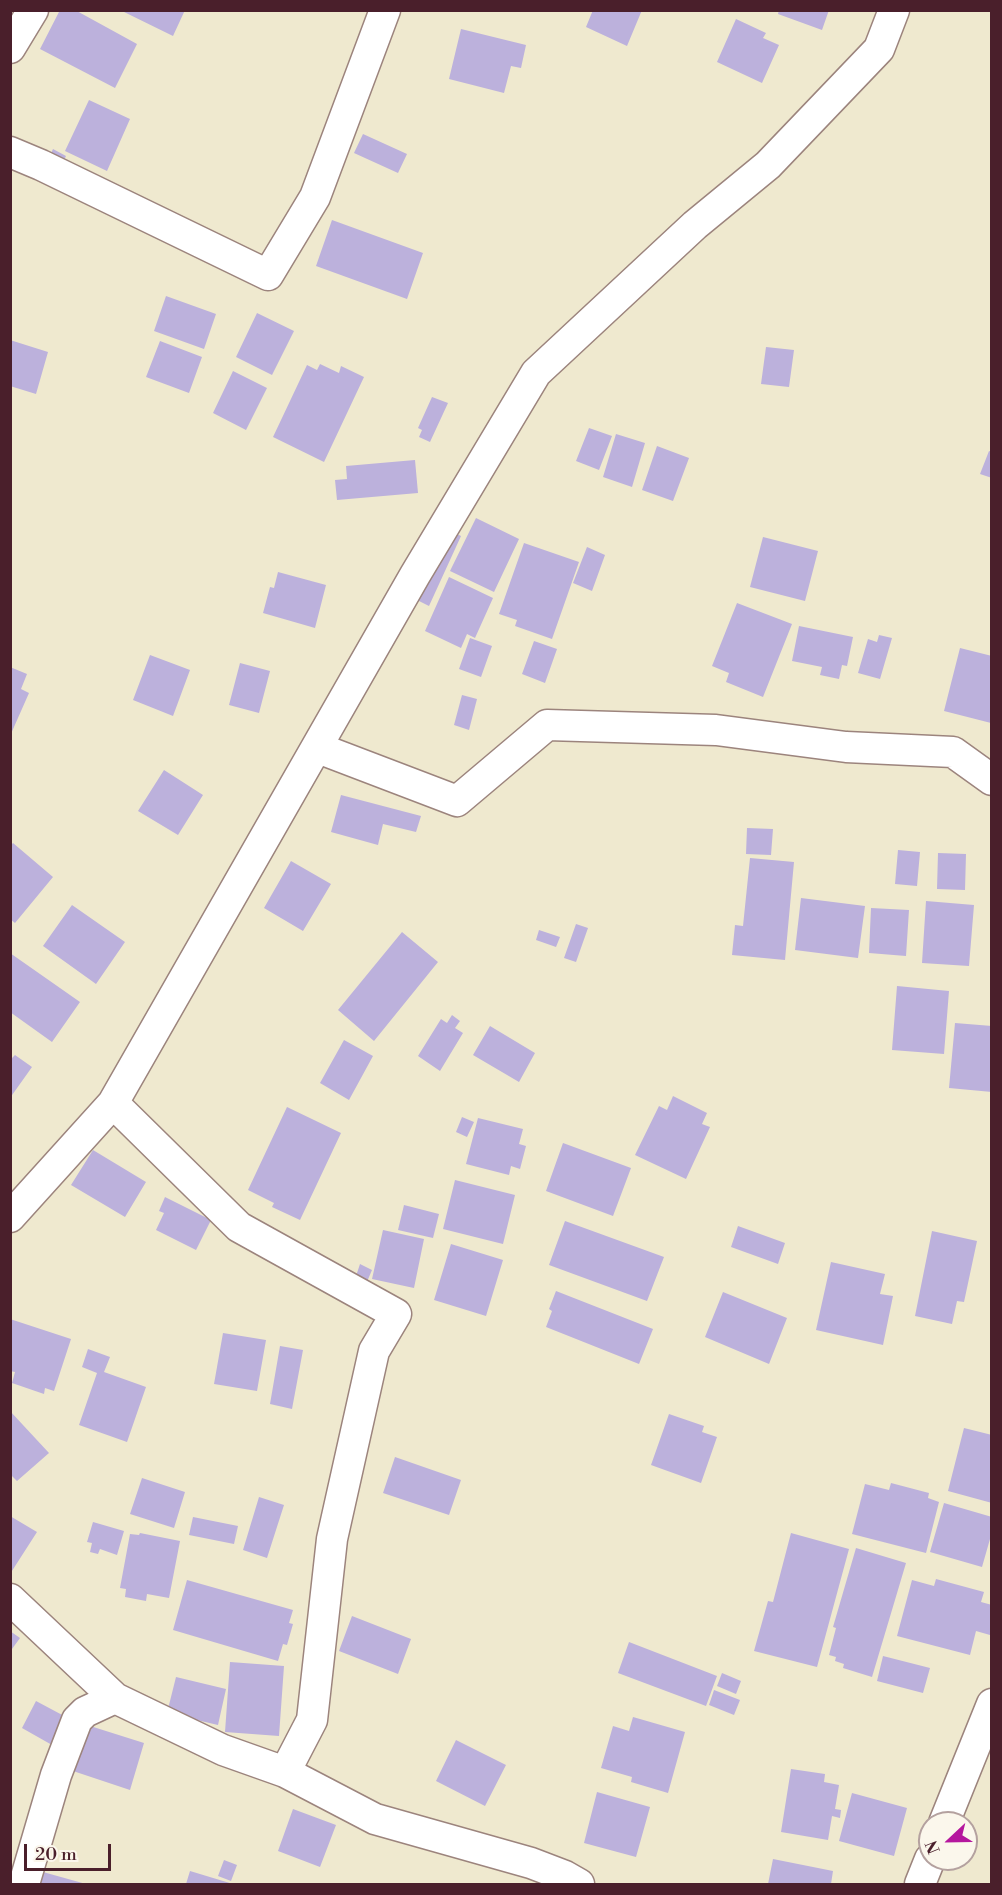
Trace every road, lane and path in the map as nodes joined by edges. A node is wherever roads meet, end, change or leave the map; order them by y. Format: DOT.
graph roads {
  1 [pos="33,10"];
  2 [pos="385,10"];
  3 [pos="894,10"];
  4 [pos="10,48"];
  5 [pos="10,152"];
  6 [pos="318,748"];
  7 [pos="992,780"];
  8 [pos="113,1103"];
  9 [pos="10,1218"];
  10 [pos="10,1599"];
  11 [pos="115,1698"];
  12 [pos="992,1704"];
  13 [pos="285,1772"];
  14 [pos="949,1811"];
  15 [pos="24,1884"];
  16 [pos="579,1884"];
  1 -- 4 [label="street"];
  2 -- 5 [label="street"];
  3 -- 6 [label="street"];
  6 -- 7 [label="street"];
  6 -- 8 [label="street"];
  8 -- 9 [label="street"];
  8 -- 13 [label="street"];
  10 -- 11 [label="street"];
  11 -- 13 [label="street"];
  11 -- 15 [label="street"];
  12 -- 14 [label="street"];
  13 -- 16 [label="street"];
}
